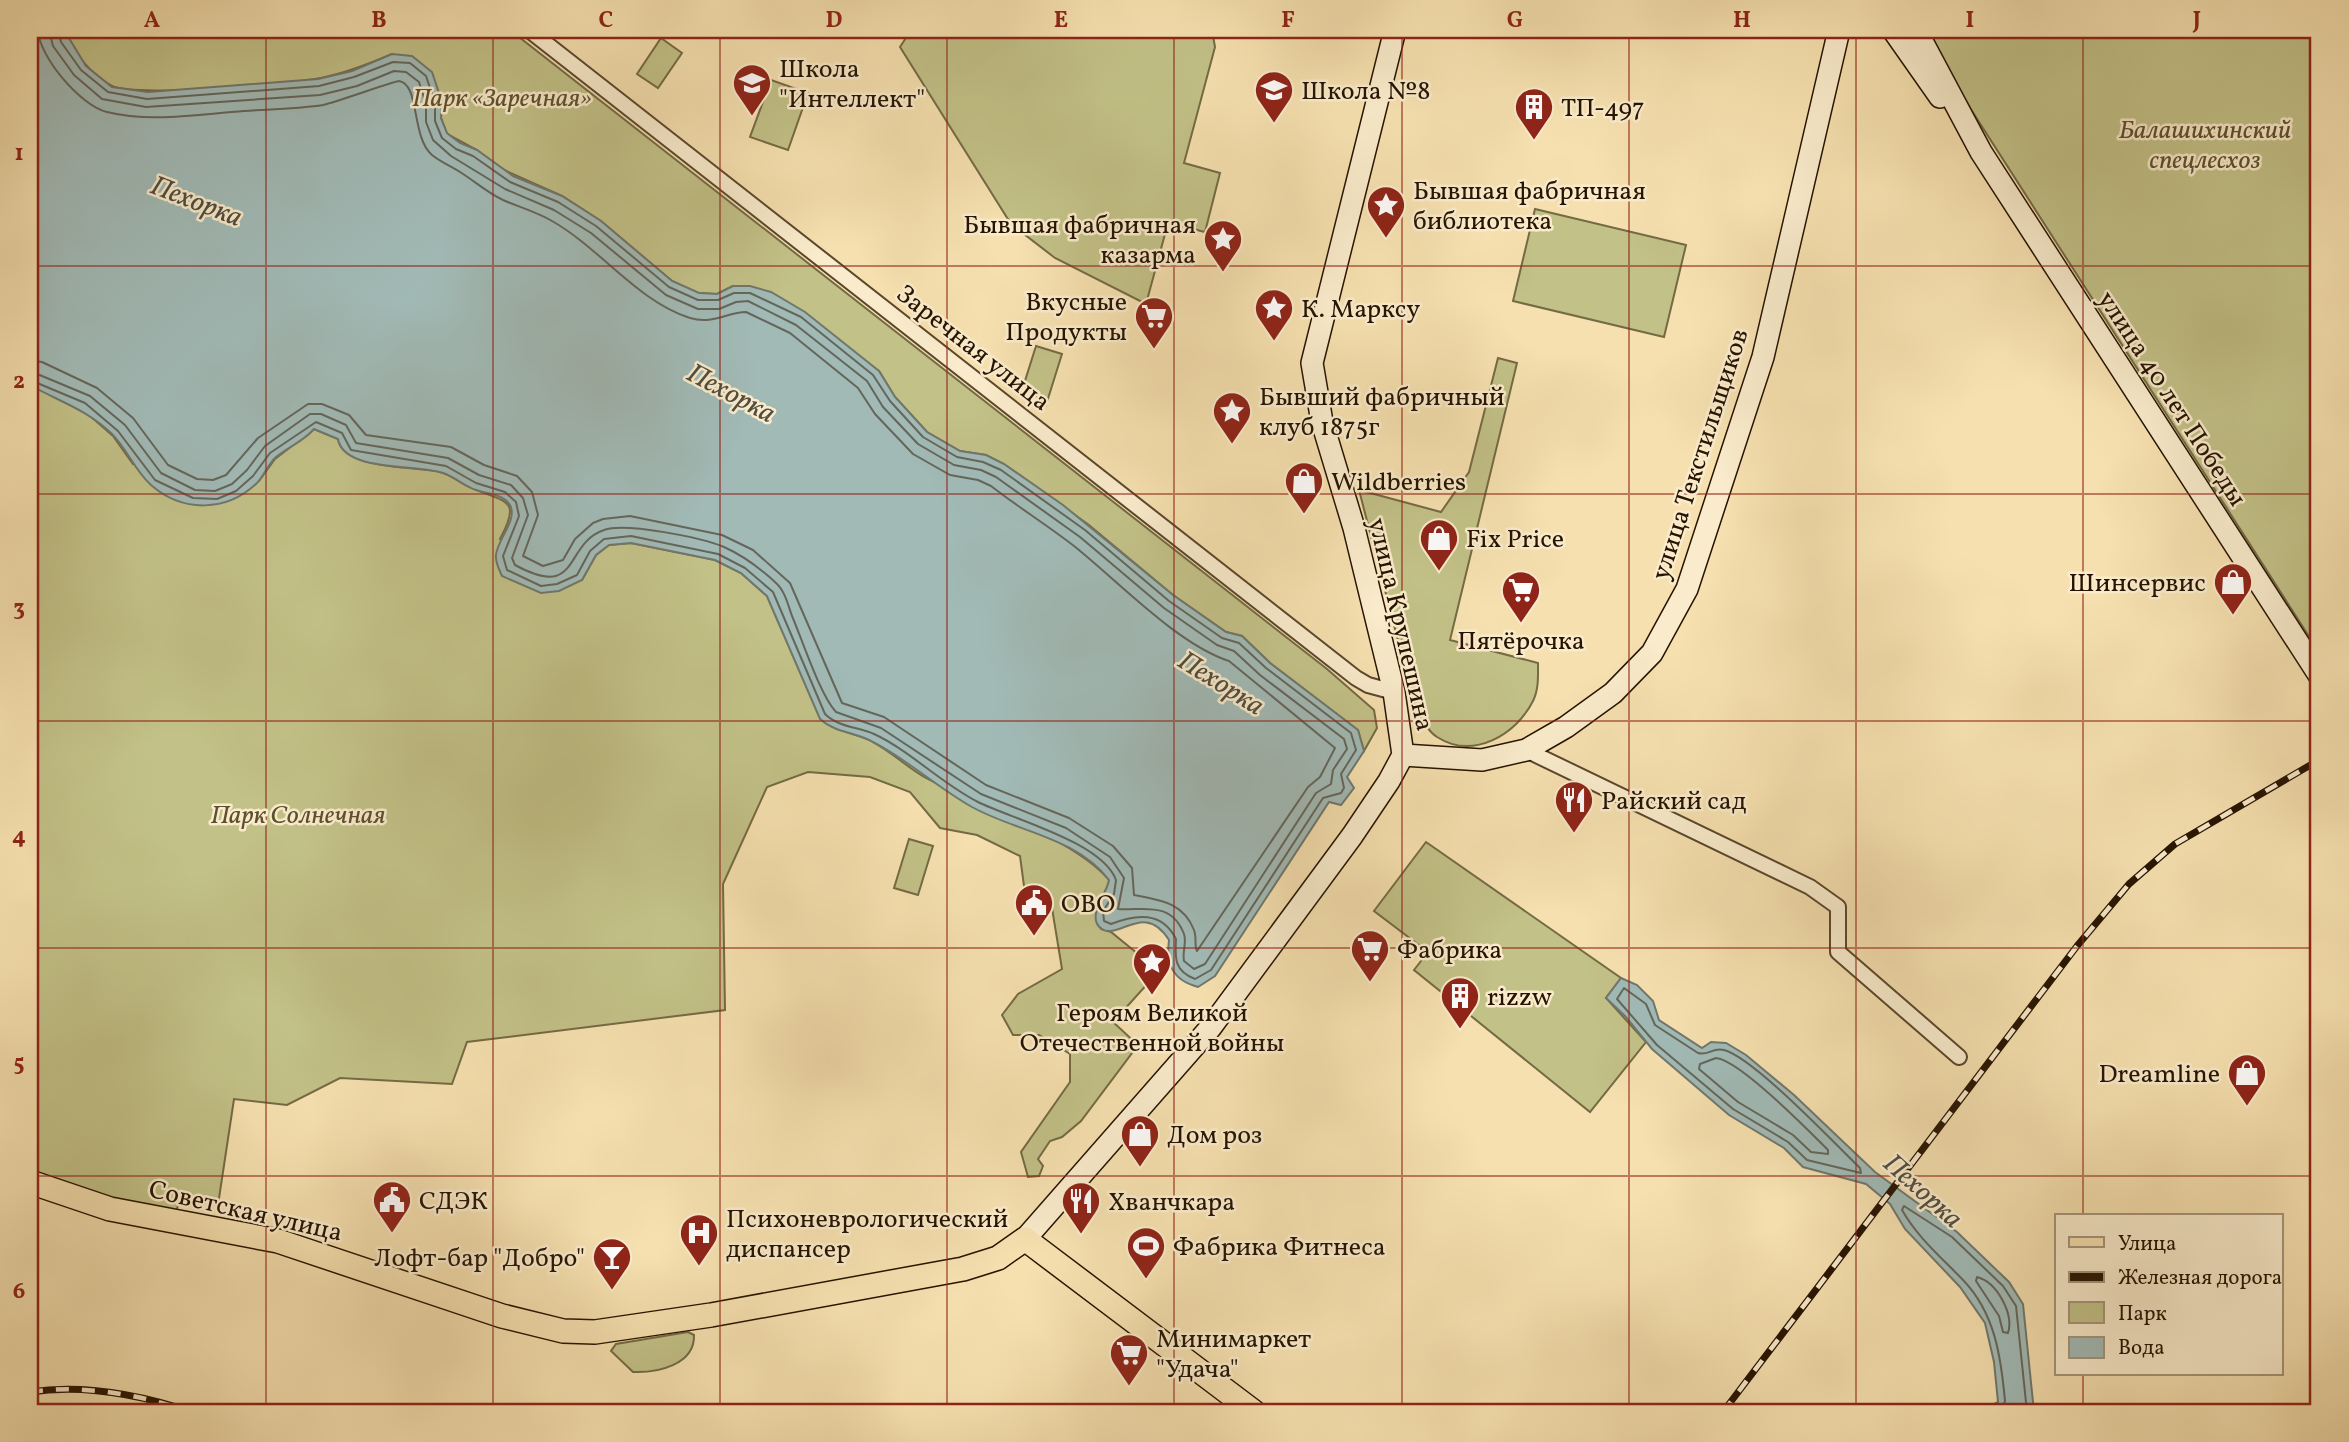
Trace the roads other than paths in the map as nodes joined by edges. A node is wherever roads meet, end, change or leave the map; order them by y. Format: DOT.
graph roads {
  1 [pos="529,30"];
  2 [pos="1395,30"];
  3 [pos="1839,30"];
  4 [pos="1886,30"];
  5 [pos="1894,30"];
  6 [pos="1916,30"];
  7 [pos="1909,53"];
  8 [pos="1981,152"];
  9 [pos="2319,675"];
  10 [pos="1394,692"];
  11 [pos="1526,750"];
  12 [pos="1402,755"];
  13 [pos="1959,1057"];
  14 [pos="30,1182"];
  15 [pos="1025,1239"];
  16 [pos="1254,1412"];
  1 -- 10 [label="street, Заречная улица"];
  2 -- 10 [label="street, улица Крупешина"];
  3 -- 11 [label="street, улица Текстильщиков"];
  4 -- 7 [label="street"];
  5 -- 7 [label="street, улица 40 лет Победы"];
  6 -- 8 [label="street, улица 40 лет Победы"];
  7 -- 8 [label="street, улица 40 лет Победы"];
  8 -- 9 [label="street, улица 40 лет Победы"];
  10 -- 12 [label="street, улица Крупешина"];
  11 -- 12 [label="street, улица Текстильщиков"];
  11 -- 13 [label="street"];
  12 -- 15 [label="street, улица Крупешина"];
  14 -- 15 [label="main road, Советская улица"];
  15 -- 16 [label="main road"];
}
